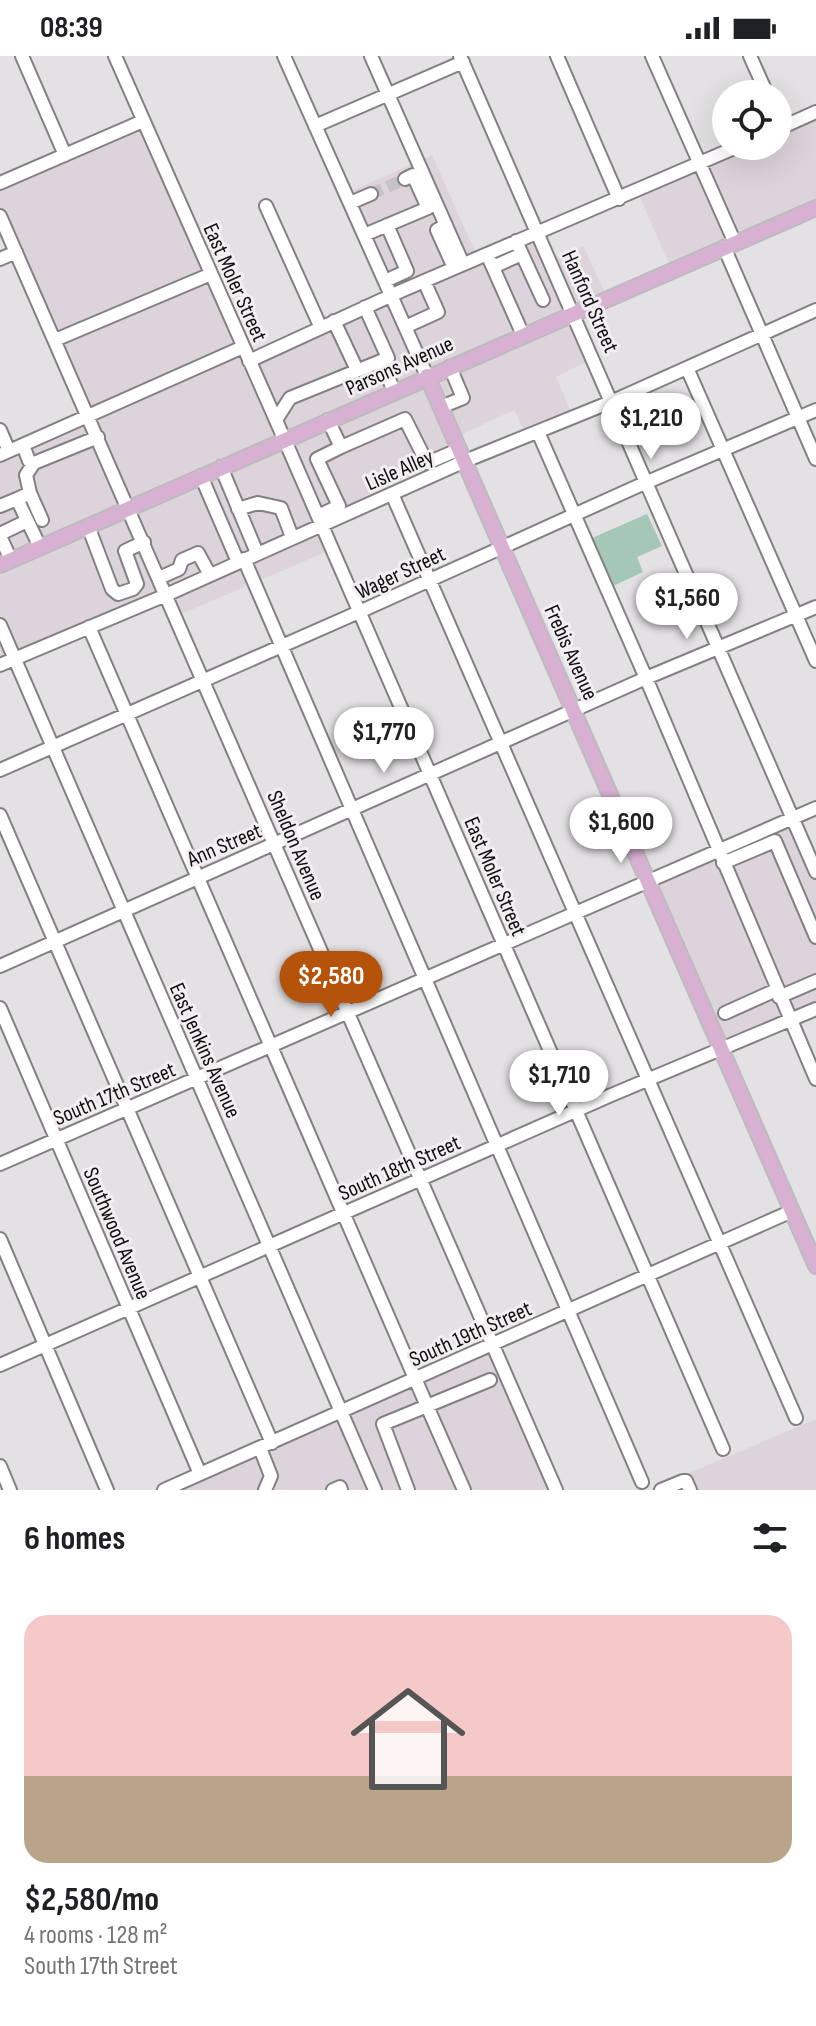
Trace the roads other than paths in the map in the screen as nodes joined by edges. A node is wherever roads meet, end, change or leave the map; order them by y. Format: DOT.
graph roads {
  1 [pos="22,56"];
  2 [pos="115,56"];
  3 [pos="284,56"];
  4 [pos="371,56"];
  5 [pos="557,56"];
  6 [pos="652,56"];
  7 [pos="750,56"];
  8 [pos="461,59"];
  9 [pos="761,80"];
  10 [pos="388,94"];
  11 [pos="816,112"];
  12 [pos="792,120"];
  13 [pos="143,121"];
  14 [pos="315,126"];
  15 [pos="65,155"];
  16 [pos="712,158"];
  17 [pos="700,163"];
  18 [pos="409,177"];
  19 [pos="0,183"];
  20 [pos="425,190"];
  21 [pos="371,194"];
  22 [pos="619,199"];
  23 [pos="350,203"];
  24 [pos="266,206"];
  25 [pos="816,208"];
  26 [pos="0,216"];
  27 [pos="387,225"];
  28 [pos="538,232"];
  29 [pos="364,235"];
  30 [pos="516,241"];
  31 [pos="730,245"];
  32 [pos="16,252"];
  33 [pos="487,254"];
  34 [pos="522,254"];
  35 [pos="0,259"];
  36 [pos="458,266"];
  37 [pos="493,267"];
  38 [pos="211,274"];
  39 [pos="385,281"];
  40 [pos="424,281"];
  41 [pos="391,295"];
  42 [pos="543,300"];
  43 [pos="365,307"];
  44 [pos="816,310"];
  45 [pos="574,312"];
  46 [pos="334,321"];
  47 [pos="405,327"];
  48 [pos="321,328"];
  49 [pos="762,334"];
  50 [pos="523,335"];
  51 [pos="55,340"];
  52 [pos="243,347"];
  53 [pos="249,361"];
  54 [pos="381,361"];
  55 [pos="450,367"];
  56 [pos="687,368"];
  57 [pos="357,370"];
  58 [pos="427,376"];
  59 [pos="394,391"];
  60 [pos="613,401"];
  61 [pos="441,407"];
  62 [pos="816,410"];
  63 [pos="88,416"];
  64 [pos="798,418"];
  65 [pos="276,420"];
  66 [pos="328,420"];
  67 [pos="0,430"];
  68 [pos="538,432"];
  69 [pos="98,437"];
  70 [pos="284,439"];
  71 [pos="23,445"];
  72 [pos="341,447"];
  73 [pos="724,450"];
  74 [pos="4,453"];
  75 [pos="462,455"];
  76 [pos="816,459"];
  77 [pos="34,463"];
  78 [pos="221,467"];
  79 [pos="201,476"];
  80 [pos="647,482"];
  81 [pos="392,494"];
  82 [pos="24,496"];
  83 [pos="0,506"];
  84 [pos="129,508"];
  85 [pos="238,509"];
  86 [pos="574,514"];
  87 [pos="42,520"];
  88 [pos="319,520"];
  89 [pos="27,521"];
  90 [pos="88,526"];
  91 [pos="0,535"];
  92 [pos="292,537"];
  93 [pos="144,542"];
  94 [pos="40,547"];
  95 [pos="502,547"];
  96 [pos="257,553"];
  97 [pos="241,560"];
  98 [pos="5,562"];
  99 [pos="210,575"];
  100 [pos="159,578"];
  101 [pos="430,580"];
  102 [pos="166,595"];
  103 [pos="816,607"];
  104 [pos="359,612"];
  105 [pos="796,615"];
  106 [pos="0,625"];
  107 [pos="89,627"];
  108 [pos="281,647"];
  109 [pos="719,648"];
  110 [pos="14,659"];
  111 [pos="816,661"];
  112 [pos="0,665"];
  113 [pos="646,678"];
  114 [pos="203,680"];
  115 [pos="574,711"];
  116 [pos="126,714"];
  117 [pos="501,743"];
  118 [pos="52,747"];
  119 [pos="0,770"];
  120 [pos="430,774"];
  121 [pos="816,808"];
  122 [pos="353,809"];
  123 [pos="0,815"];
  124 [pos="793,818"];
  125 [pos="274,845"];
  126 [pos="717,849"];
  127 [pos="723,863"];
  128 [pos="816,872"];
  129 [pos="198,877"];
  130 [pos="648,880"];
  131 [pos="123,912"];
  132 [pos="574,913"];
  133 [pos="816,937"];
  134 [pos="54,942"];
  135 [pos="503,944"];
  136 [pos="0,966"];
  137 [pos="426,979"];
  138 [pos="816,981"];
  139 [pos="778,993"];
  140 [pos="0,1008"];
  141 [pos="816,1009"];
  142 [pos="348,1013"];
  143 [pos="725,1013"];
  144 [pos="789,1021"];
  145 [pos="271,1047"];
  146 [pos="722,1050"];
  147 [pos="197,1079"];
  148 [pos="816,1079"];
  149 [pos="647,1080"];
  150 [pos="126,1110"];
  151 [pos="576,1111"];
  152 [pos="57,1139"];
  153 [pos="498,1146"];
  154 [pos="0,1164"];
  155 [pos="420,1180"];
  156 [pos="792,1211"];
  157 [pos="342,1214"];
  158 [pos="0,1239"];
  159 [pos="720,1245"];
  160 [pos="269,1246"];
  161 [pos="816,1266"];
  162 [pos="648,1276"];
  163 [pos="199,1278"];
  164 [pos="128,1309"];
  165 [pos="569,1311"];
  166 [pos="45,1345"];
  167 [pos="492,1345"];
  168 [pos="0,1365"];
  169 [pos="415,1380"];
  170 [pos="490,1380"];
  171 [pos="427,1406"];
  172 [pos="341,1412"];
  173 [pos="796,1418"];
  174 [pos="266,1445"];
  175 [pos="723,1449"];
  176 [pos="0,1466"];
  177 [pos="200,1474"];
  178 [pos="642,1482"];
  179 [pos="10,1490"];
  180 [pos="107,1490"];
  181 [pos="164,1490"];
  182 [pos="265,1490"];
  183 [pos="333,1490"];
  184 [pos="341,1490"];
  185 [pos="375,1490"];
  186 [pos="408,1490"];
  187 [pos="464,1490"];
  188 [pos="556,1490"];
  189 [pos="661,1490"];
  190 [pos="690,1490"];
  1 -- 15 [label="street"];
  2 -- 13 [label="street, East Moler Street"];
  3 -- 14 [label="street, Frebis Avenue"];
  4 -- 10 [label="street"];
  5 -- 22 [label="street"];
  6 -- 17 [label="street"];
  7 -- 9 [label="street"];
  8 -- 10 [label="street"];
  8 -- 28 [label="street, Hanford Street"];
  10 -- 14 [label="street"];
  10 -- 20 [label="street"];
  11 -- 12 [label="street"];
  13 -- 15 [label="street"];
  13 -- 38 [label="street, East Moler Street"];
  14 -- 23 [label="street, Frebis Avenue"];
  15 -- 19 [label="street"];
  16 -- 17 [label="street"];
  17 -- 22 [label="street"];
  17 -- 31 [label="street"];
  18 -- 20 [label="street"];
  20 -- 27 [label="street"];
  20 -- 36 [label="street"];
  21 -- 23 [label="street"];
  22 -- 28 [label="street"];
  23 -- 29 [label="street, Frebis Avenue"];
  24 -- 48 [label="street"];
  25 -- 31 [label="main road, Parsons Avenue"];
  26 -- 32 [label="street, Sheldon Avenue"];
  27 -- 29 [label="street"];
  27 -- 39 [label="street"];
  28 -- 30 [label="street"];
  28 -- 45 [label="street, Hanford Street"];
  29 -- 39 [label="street, Frebis Avenue"];
  30 -- 33 [label="street"];
  30 -- 34 [label="street"];
  31 -- 45 [label="main road, Parsons Avenue"];
  31 -- 49 [label="street"];
  32 -- 35 [label="street"];
  32 -- 51 [label="street, Sheldon Avenue"];
  33 -- 36 [label="street"];
  33 -- 37 [label="street"];
  34 -- 37 [label="street"];
  34 -- 42 [label="street"];
  36 -- 40 [label="street"];
  37 -- 50 [label="street"];
  38 -- 51 [label="street"];
  38 -- 52 [label="street, East Moler Street"];
  39 -- 41 [label="street, Frebis Avenue"];
  40 -- 41 [label="street"];
  40 -- 47 [label="street"];
  41 -- 43 [label="street"];
  41 -- 47 [label="street, Frebis Avenue"];
  43 -- 46 [label="street"];
  43 -- 54 [label="street"];
  44 -- 49 [label="street, Lisle Alley"];
  45 -- 50 [label="main road, Parsons Avenue"];
  45 -- 60 [label="street, Hanford Street"];
  46 -- 48 [label="street"];
  46 -- 57 [label="street"];
  47 -- 58 [label="street, Frebis Avenue"];
  48 -- 53 [label="street"];
  49 -- 56 [label="street, Lisle Alley"];
  49 -- 64 [label="street"];
  50 -- 55 [label="main road, Parsons Avenue"];
  51 -- 63 [label="street, Sheldon Avenue"];
  52 -- 53 [label="street, East Moler Street"];
  52 -- 63 [label="street"];
  53 -- 65 [label="street, East Moler Street"];
  54 -- 57 [label="street"];
  54 -- 59 [label="street"];
  55 -- 58 [label="main road, Parsons Avenue"];
  55 -- 61 [label="street"];
  56 -- 60 [label="street, Lisle Alley"];
  56 -- 73 [label="street"];
  57 -- 65 [label="street"];
  58 -- 59 [label="main road, Parsons Avenue"];
  58 -- 61 [label="main road, Frebis Avenue"];
  59 -- 66 [label="main road, Parsons Avenue"];
  60 -- 68 [label="street, Lisle Alley"];
  60 -- 80 [label="street, Hanford Street"];
  61 -- 75 [label="main road, Frebis Avenue"];
  62 -- 64 [label="street, Wager Street"];
  63 -- 69 [label="street, Sheldon Avenue"];
  63 -- 71 [label="street"];
  64 -- 73 [label="street, Wager Street"];
  64 -- 76 [label="street"];
  65 -- 70 [label="street, East Moler Street"];
  66 -- 70 [label="main road, Parsons Avenue"];
  66 -- 72 [label="street"];
  67 -- 74 [label="street"];
  68 -- 75 [label="street, Lisle Alley"];
  68 -- 86 [label="street"];
  69 -- 77 [label="street"];
  69 -- 84 [label="street, Sheldon Avenue"];
  70 -- 78 [label="main road, Parsons Avenue"];
  70 -- 88 [label="street, East Moler Street"];
  71 -- 74 [label="street"];
  71 -- 77 [label="street"];
  72 -- 75 [label="street"];
  72 -- 88 [label="street"];
  73 -- 80 [label="street, Wager Street"];
  73 -- 105 [label="street"];
  75 -- 81 [label="street, Lisle Alley"];
  75 -- 95 [label="main road, Frebis Avenue"];
  77 -- 82 [label="street"];
  78 -- 79 [label="main road, Parsons Avenue"];
  78 -- 85 [label="street"];
  79 -- 84 [label="main road, Parsons Avenue"];
  79 -- 97 [label="street"];
  80 -- 86 [label="street, Wager Street"];
  80 -- 109 [label="street, Hanford Street"];
  81 -- 88 [label="street, Lisle Alley"];
  81 -- 101 [label="street"];
  82 -- 83 [label="street"];
  82 -- 87 [label="street"];
  82 -- 89 [label="street"];
  84 -- 90 [label="main road, Parsons Avenue"];
  84 -- 93 [label="street, Sheldon Avenue"];
  85 -- 92 [label="street"];
  85 -- 96 [label="street"];
  86 -- 95 [label="street, Wager Street"];
  86 -- 113 [label="street"];
  88 -- 92 [label="street, Lisle Alley"];
  88 -- 104 [label="street, East Moler Street"];
  89 -- 91 [label="street"];
  89 -- 94 [label="street"];
  90 -- 93 [label="street"];
  90 -- 94 [label="main road, Parsons Avenue"];
  91 -- 98 [label="street"];
  92 -- 96 [label="street, Lisle Alley"];
  93 -- 100 [label="street, Sheldon Avenue"];
  94 -- 98 [label="main road, Parsons Avenue"];
  95 -- 101 [label="street, Wager Street"];
  95 -- 115 [label="main road, Frebis Avenue"];
  96 -- 97 [label="street, Lisle Alley"];
  97 -- 99 [label="street, Lisle Alley"];
  97 -- 108 [label="street"];
  99 -- 100 [label="street"];
  99 -- 102 [label="street, Lisle Alley"];
  100 -- 102 [label="street, Sheldon Avenue"];
  101 -- 104 [label="street, Wager Street"];
  101 -- 117 [label="street"];
  102 -- 107 [label="street, Lisle Alley"];
  102 -- 114 [label="street, Sheldon Avenue"];
  103 -- 105 [label="street, Ann Street"];
  104 -- 108 [label="street, Wager Street"];
  104 -- 120 [label="street, East Moler Street"];
  105 -- 109 [label="street, Ann Street"];
  105 -- 111 [label="street"];
  106 -- 110 [label="street, East Jenkins Avenue"];
  107 -- 110 [label="street, Lisle Alley"];
  107 -- 116 [label="street"];
  108 -- 114 [label="street, Wager Street"];
  108 -- 122 [label="street"];
  109 -- 113 [label="street, Ann Street"];
  109 -- 124 [label="street, Hanford Street"];
  110 -- 112 [label="street, Lisle Alley"];
  110 -- 118 [label="street, East Jenkins Avenue"];
  113 -- 115 [label="street, Ann Street"];
  113 -- 126 [label="street"];
  114 -- 116 [label="street, Wager Street"];
  114 -- 125 [label="street, Sheldon Avenue"];
  115 -- 117 [label="street, Ann Street"];
  115 -- 130 [label="main road, Frebis Avenue"];
  116 -- 118 [label="street, Wager Street"];
  116 -- 129 [label="street"];
  117 -- 120 [label="street, Ann Street"];
  117 -- 132 [label="street"];
  118 -- 119 [label="street, Wager Street"];
  118 -- 131 [label="street, East Jenkins Avenue"];
  120 -- 122 [label="street, Ann Street"];
  120 -- 135 [label="street, East Moler Street"];
  121 -- 124 [label="street, South 17th Street"];
  122 -- 125 [label="street, Ann Street"];
  122 -- 137 [label="street"];
  123 -- 134 [label="street"];
  124 -- 126 [label="street, South 17th Street"];
  124 -- 128 [label="street, Hanford Street"];
  125 -- 129 [label="street, Ann Street"];
  125 -- 142 [label="street, Sheldon Avenue"];
  126 -- 127 [label="street"];
  126 -- 130 [label="street, South 17th Street"];
  127 -- 133 [label="street"];
  127 -- 139 [label="street"];
  129 -- 131 [label="street, Ann Street"];
  129 -- 145 [label="street"];
  130 -- 132 [label="street, South 17th Street"];
  130 -- 146 [label="main road, Frebis Avenue"];
  131 -- 134 [label="street, Ann Street"];
  131 -- 147 [label="street, East Jenkins Avenue"];
  132 -- 135 [label="street, South 17th Street"];
  132 -- 149 [label="street"];
  134 -- 136 [label="street, Ann Street"];
  134 -- 150 [label="street"];
  135 -- 137 [label="street, South 17th Street"];
  135 -- 151 [label="street, East Moler Street"];
  137 -- 142 [label="street, South 17th Street"];
  137 -- 153 [label="street"];
  138 -- 139 [label="street"];
  139 -- 143 [label="street"];
  139 -- 144 [label="street"];
  140 -- 152 [label="street, Southwood Avenue"];
  141 -- 144 [label="street, South 18th Street"];
  142 -- 145 [label="street, South 17th Street"];
  142 -- 155 [label="street, Sheldon Avenue"];
  144 -- 146 [label="street, South 18th Street"];
  144 -- 148 [label="street"];
  145 -- 147 [label="street, South 17th Street"];
  145 -- 157 [label="street"];
  146 -- 149 [label="street, South 18th Street"];
  146 -- 156 [label="main road, Frebis Avenue"];
  147 -- 150 [label="street, South 17th Street"];
  147 -- 160 [label="street, East Jenkins Avenue"];
  149 -- 151 [label="street, South 18th Street"];
  149 -- 159 [label="street"];
  150 -- 152 [label="street, South 17th Street"];
  150 -- 163 [label="street"];
  151 -- 153 [label="street, South 18th Street"];
  151 -- 162 [label="street, East Moler Street"];
  152 -- 154 [label="street, South 17th Street"];
  152 -- 164 [label="street, Southwood Avenue"];
  153 -- 155 [label="street, South 18th Street"];
  153 -- 165 [label="street"];
  155 -- 157 [label="street, South 18th Street"];
  155 -- 167 [label="street, Sheldon Avenue"];
  156 -- 159 [label="street, South 19th Street"];
  156 -- 161 [label="main road, Frebis Avenue"];
  157 -- 160 [label="street, South 18th Street"];
  157 -- 169 [label="street"];
  158 -- 166 [label="street"];
  159 -- 162 [label="street, South 19th Street"];
  159 -- 173 [label="street"];
  160 -- 163 [label="street, South 18th Street"];
  160 -- 172 [label="street, East Jenkins Avenue"];
  162 -- 165 [label="street, South 19th Street"];
  162 -- 175 [label="street, East Moler Street"];
  163 -- 164 [label="street, South 18th Street"];
  163 -- 174 [label="street"];
  164 -- 166 [label="street, South 18th Street"];
  164 -- 177 [label="street, Southwood Avenue"];
  165 -- 167 [label="street, South 19th Street"];
  165 -- 178 [label="street"];
  166 -- 168 [label="street, South 18th Street"];
  166 -- 180 [label="street"];
  167 -- 169 [label="street, South 19th Street"];
  167 -- 188 [label="street, Sheldon Avenue"];
  169 -- 171 [label="street"];
  169 -- 172 [label="street, South 19th Street"];
  170 -- 171 [label="street"];
  171 -- 186 [label="street"];
  171 -- 187 [label="street"];
  172 -- 174 [label="street, South 19th Street"];
  172 -- 185 [label="street, East Jenkins Avenue"];
  174 -- 177 [label="street, South 19th Street"];
  174 -- 182 [label="street"];
  176 -- 179 [label="street"];
  177 -- 181 [label="street, South 19th Street"];
  183 -- 184 [label="street"];
  189 -- 190 [label="street"];
}
